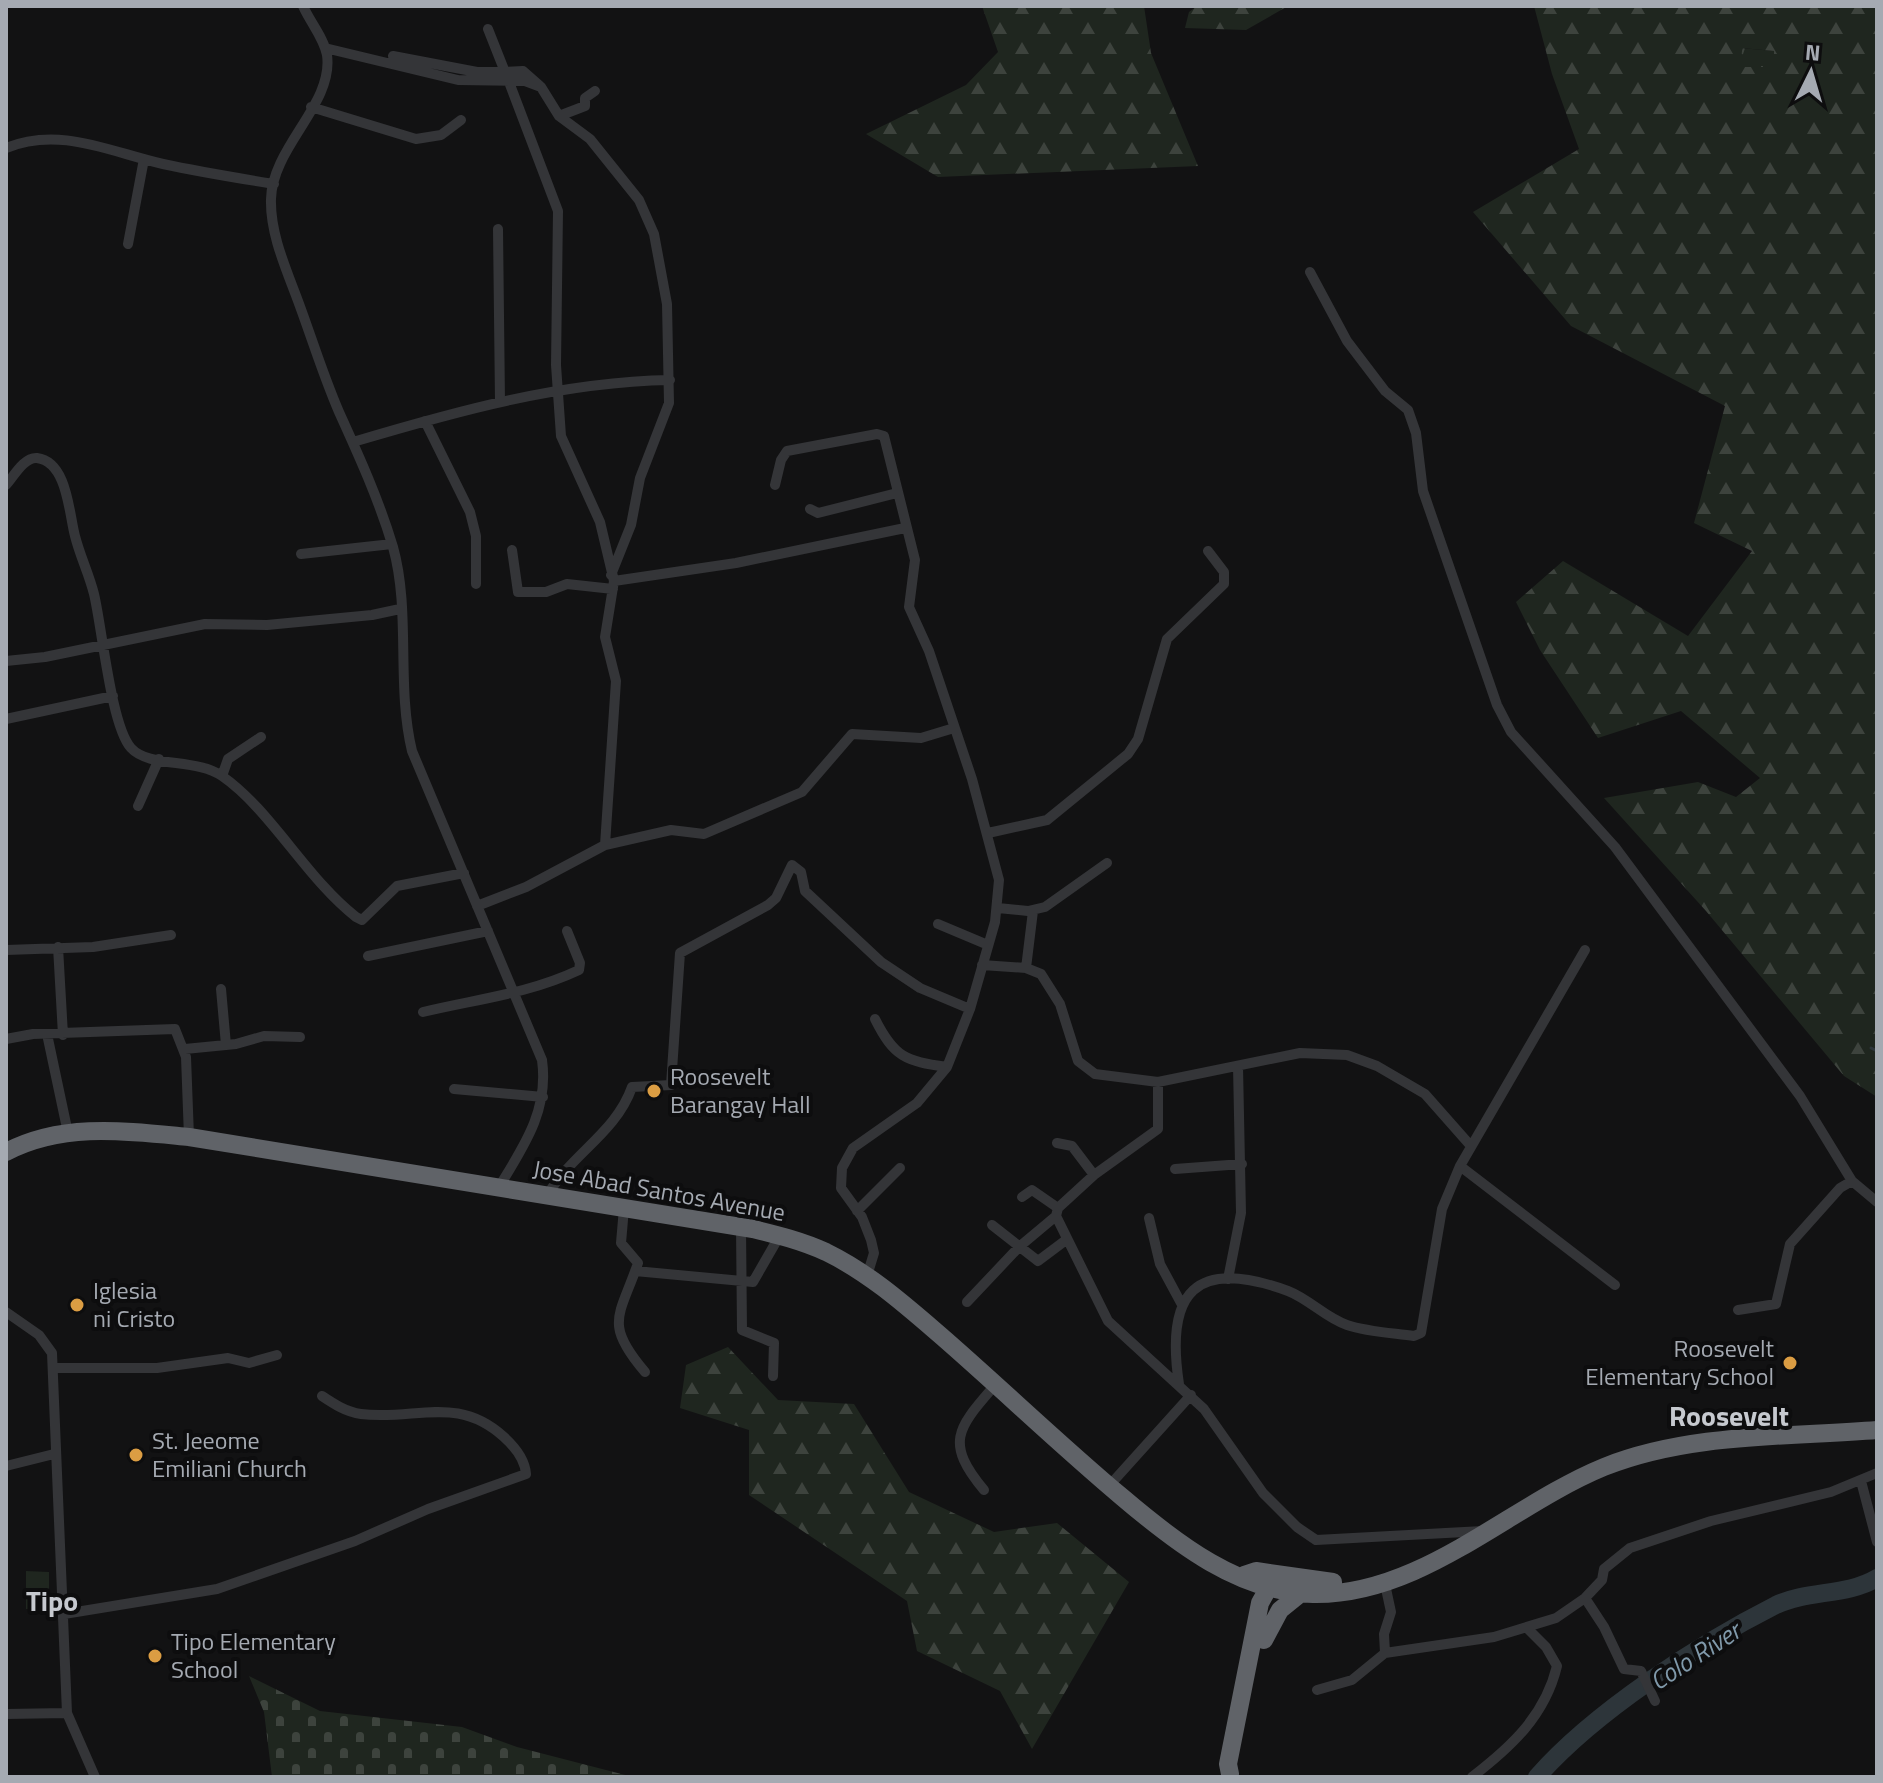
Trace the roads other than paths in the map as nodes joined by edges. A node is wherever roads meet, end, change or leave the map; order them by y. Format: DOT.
graph roads {
  1 [pos="303,6"];
  2 [pos="488,29"];
  3 [pos="325,48"];
  4 [pos="393,56"];
  5 [pos="507,77"];
  6 [pos="595,91"];
  7 [pos="311,107"];
  8 [pos="559,116"];
  9 [pos="461,120"];
  10 [pos="6,148"];
  11 [pos="144,159"];
  12 [pos="274,184"];
  13 [pos="498,229"];
  14 [pos="128,244"];
  15 [pos="1310,272"];
  16 [pos="670,380"];
  17 [pos="558,390"];
  18 [pos="500,402"];
  19 [pos="425,421"];
  20 [pos="353,442"];
  21 [pos="6,485"];
  22 [pos="775,485"];
  23 [pos="897,493"];
  24 [pos="810,509"];
  25 [pos="905,528"];
  26 [pos="392,544"];
  27 [pos="512,550"];
  28 [pos="1208,551"];
  29 [pos="301,554"];
  30 [pos="613,581"];
  31 [pos="476,584"];
  32 [pos="400,609"];
  33 [pos="104,644"];
  34 [pos="6,661"];
  35 [pos="113,696"];
  36 [pos="6,719"];
  37 [pos="954,728"];
  38 [pos="261,737"];
  39 [pos="159,759"];
  40 [pos="222,776"];
  41 [pos="138,806"];
  42 [pos="988,833"];
  43 [pos="605,845"];
  44 [pos="1107,863"];
  45 [pos="464,873"];
  46 [pos="477,906"];
  47 [pos="998,908"];
  48 [pos="1033,911"];
  49 [pos="938,924"];
  50 [pos="488,931"];
  51 [pos="567,931"];
  52 [pos="171,935"];
  53 [pos="988,945"];
  54 [pos="58,947"];
  55 [pos="6,950"];
  56 [pos="1585,950"];
  57 [pos="368,956"];
  58 [pos="982,965"];
  59 [pos="1026,968"];
  60 [pos="221,989"];
  61 [pos="517,995"];
  62 [pos="970,1009"];
  63 [pos="423,1012"];
  64 [pos="875,1019"];
  65 [pos="47,1034"];
  66 [pos="63,1035"];
  67 [pos="300,1037"];
  68 [pos="6,1039"];
  69 [pos="226,1045"];
  70 [pos="185,1049"];
  71 [pos="1238,1066"];
  72 [pos="947,1067"];
  73 [pos="1158,1082"];
  74 [pos="454,1089"];
  75 [pos="543,1097"];
  76 [pos="68,1133"];
  77 [pos="189,1137"];
  78 [pos="1057,1143"];
  79 [pos="1470,1145"];
  80 [pos="6,1152"];
  81 [pos="1242,1164"];
  82 [pos="1460,1166"];
  83 [pos="900,1168"];
  84 [pos="1175,1169"];
  85 [pos="1094,1175"];
  86 [pos="1852,1181"];
  87 [pos="499,1187"];
  88 [pos="547,1196"];
  89 [pos="1022,1197"];
  90 [pos="1877,1202"];
  91 [pos="624,1208"];
  92 [pos="857,1211"];
  93 [pos="1057,1212"];
  94 [pos="1149,1218"];
  95 [pos="992,1225"];
  96 [pos="741,1227"];
  97 [pos="780,1235"];
  98 [pos="1066,1240"];
  99 [pos="1019,1247"];
  100 [pos="635,1271"];
  101 [pos="867,1276"];
  102 [pos="1228,1279"];
  103 [pos="740,1281"];
  104 [pos="1615,1285"];
  105 [pos="967,1302"];
  106 [pos="1181,1303"];
  107 [pos="1738,1310"];
  108 [pos="6,1312"];
  109 [pos="277,1355"];
  110 [pos="54,1368"];
  111 [pos="645,1372"];
  112 [pos="773,1376"];
  113 [pos="996,1384"];
  114 [pos="1179,1384"];
  115 [pos="1191,1395"];
  116 [pos="322,1396"];
  117 [pos="1877,1430"];
  118 [pos="54,1454"];
  119 [pos="6,1466"];
  120 [pos="1877,1473"];
  121 [pos="1861,1481"];
  122 [pos="1109,1486"];
  123 [pos="984,1490"];
  124 [pos="1489,1531"];
  125 [pos="1877,1542"];
  126 [pos="1419,1566"];
  127 [pos="1242,1577"];
  128 [pos="1385,1584"];
  129 [pos="1269,1587"];
  130 [pos="1305,1587"];
  131 [pos="1585,1598"];
  132 [pos="64,1614"];
  133 [pos="1527,1628"];
  134 [pos="1258,1639"];
  135 [pos="1385,1653"];
  136 [pos="1317,1690"];
  137 [pos="1654,1699"];
  138 [pos="67,1713"];
  139 [pos="6,1714"];
  140 [pos="1229,1775"];
  141 [pos="95,1777"];
  142 [pos="1472,1777"];
  1 -- 3 [label="street"];
  2 -- 5 [label="street"];
  3 -- 5 [label="street"];
  3 -- 7 [label="street"];
  4 -- 5 [label="street"];
  5 -- 8 [label="street"];
  5 -- 17 [label="street"];
  6 -- 8 [label="street"];
  7 -- 9 [label="street"];
  7 -- 12 [label="street"];
  8 -- 16 [label="street"];
  10 -- 11 [label="street"];
  11 -- 12 [label="street"];
  11 -- 14 [label="street"];
  12 -- 20 [label="street"];
  13 -- 18 [label="street"];
  15 -- 86 [label="street"];
  16 -- 17 [label="street"];
  16 -- 30 [label="street"];
  17 -- 18 [label="street"];
  17 -- 30 [label="street"];
  18 -- 19 [label="street"];
  19 -- 20 [label="street"];
  19 -- 31 [label="street"];
  20 -- 26 [label="street"];
  21 -- 33 [label="street"];
  22 -- 23 [label="street"];
  23 -- 24 [label="street"];
  23 -- 25 [label="street"];
  25 -- 30 [label="street"];
  25 -- 37 [label="street"];
  26 -- 29 [label="street"];
  26 -- 32 [label="street"];
  27 -- 30 [label="street"];
  28 -- 42 [label="street"];
  30 -- 43 [label="street"];
  32 -- 33 [label="street"];
  32 -- 45 [label="street"];
  33 -- 34 [label="street"];
  33 -- 35 [label="street"];
  35 -- 36 [label="street"];
  35 -- 39 [label="street"];
  37 -- 42 [label="street"];
  37 -- 43 [label="street"];
  38 -- 40 [label="street"];
  39 -- 40 [label="street"];
  39 -- 41 [label="street"];
  40 -- 45 [label="street"];
  42 -- 47 [label="street"];
  43 -- 46 [label="street"];
  44 -- 48 [label="street"];
  45 -- 46 [label="street"];
  46 -- 50 [label="street"];
  47 -- 48 [label="street"];
  47 -- 53 [label="street"];
  48 -- 59 [label="street"];
  49 -- 53 [label="street"];
  50 -- 57 [label="street"];
  50 -- 61 [label="street"];
  51 -- 61 [label="street"];
  52 -- 54 [label="street"];
  53 -- 58 [label="street"];
  54 -- 55 [label="street"];
  54 -- 66 [label="street"];
  56 -- 79 [label="street"];
  58 -- 59 [label="street"];
  58 -- 62 [label="street"];
  59 -- 73 [label="street"];
  60 -- 69 [label="street"];
  61 -- 63 [label="street"];
  61 -- 75 [label="street"];
  62 -- 72 [label="street"];
  62 -- 88 [label="street"];
  64 -- 72 [label="street"];
  65 -- 66 [label="street"];
  65 -- 68 [label="street"];
  65 -- 76 [label="street"];
  66 -- 70 [label="street"];
  67 -- 69 [label="street"];
  69 -- 70 [label="street"];
  70 -- 77 [label="street"];
  71 -- 73 [label="street"];
  71 -- 79 [label="street"];
  71 -- 81 [label="street"];
  72 -- 92 [label="street"];
  73 -- 85 [label="street"];
  74 -- 75 [label="street"];
  75 -- 87 [label="street"];
  76 -- 77 [label="highway, Jose Abad Santos Avenue"];
  76 -- 80 [label="highway, Jose Abad Santos Avenue"];
  77 -- 87 [label="highway, Jose Abad Santos Avenue"];
  78 -- 85 [label="street"];
  79 -- 82 [label="street"];
  81 -- 84 [label="street"];
  81 -- 102 [label="street"];
  82 -- 102 [label="street"];
  82 -- 104 [label="street"];
  83 -- 92 [label="street"];
  85 -- 93 [label="street"];
  86 -- 90 [label="street"];
  86 -- 107 [label="street"];
  87 -- 88 [label="highway, Jose Abad Santos Avenue"];
  88 -- 91 [label="highway, Jose Abad Santos Avenue"];
  89 -- 93 [label="street"];
  91 -- 96 [label="highway, Jose Abad Santos Avenue"];
  91 -- 100 [label="street"];
  92 -- 101 [label="street"];
  93 -- 98 [label="street"];
  93 -- 99 [label="street"];
  94 -- 106 [label="street"];
  95 -- 99 [label="street"];
  96 -- 97 [label="highway, Jose Abad Santos Avenue"];
  96 -- 103 [label="street"];
  97 -- 101 [label="highway, Jose Abad Santos Avenue"];
  97 -- 103 [label="street"];
  98 -- 99 [label="street"];
  98 -- 114 [label="street"];
  99 -- 105 [label="street"];
  100 -- 103 [label="street"];
  100 -- 111 [label="street"];
  101 -- 113 [label="highway, Jose Abad Santos Avenue"];
  102 -- 106 [label="street"];
  103 -- 112 [label="street"];
  106 -- 114 [label="street"];
  108 -- 110 [label="street"];
  109 -- 110 [label="street"];
  110 -- 118 [label="street"];
  113 -- 122 [label="highway, Jose Abad Santos Avenue"];
  113 -- 123 [label="street"];
  114 -- 115 [label="street"];
  115 -- 122 [label="street"];
  115 -- 124 [label="street"];
  116 -- 132 [label="street"];
  117 -- 124 [label="highway, Jose Abad Santos Avenue"];
  118 -- 119 [label="street"];
  118 -- 132 [label="street"];
  120 -- 121 [label="street"];
  121 -- 125 [label="street"];
  121 -- 131 [label="street"];
  122 -- 127 [label="highway, Jose Abad Santos Avenue"];
  124 -- 126 [label="highway, Jose Abad Santos Avenue"];
  126 -- 128 [label="highway, Jose Abad Santos Avenue"];
  126 -- 130 [label="highway, Jose Abad Santos Avenue"];
  127 -- 129 [label="highway, Jose Abad Santos Avenue"];
  127 -- 130 [label="highway, Jose Abad Santos Avenue"];
  127 -- 134 [label="highway"];
  128 -- 130 [label="highway, Jose Abad Santos Avenue"];
  128 -- 135 [label="street"];
  129 -- 130 [label="highway"];
  129 -- 134 [label="highway"];
  130 -- 134 [label="highway"];
  131 -- 133 [label="street"];
  131 -- 137 [label="street"];
  132 -- 138 [label="street"];
  133 -- 135 [label="street"];
  133 -- 142 [label="street"];
  134 -- 140 [label="highway"];
  135 -- 136 [label="street"];
  138 -- 139 [label="street"];
  138 -- 141 [label="street"];
}
